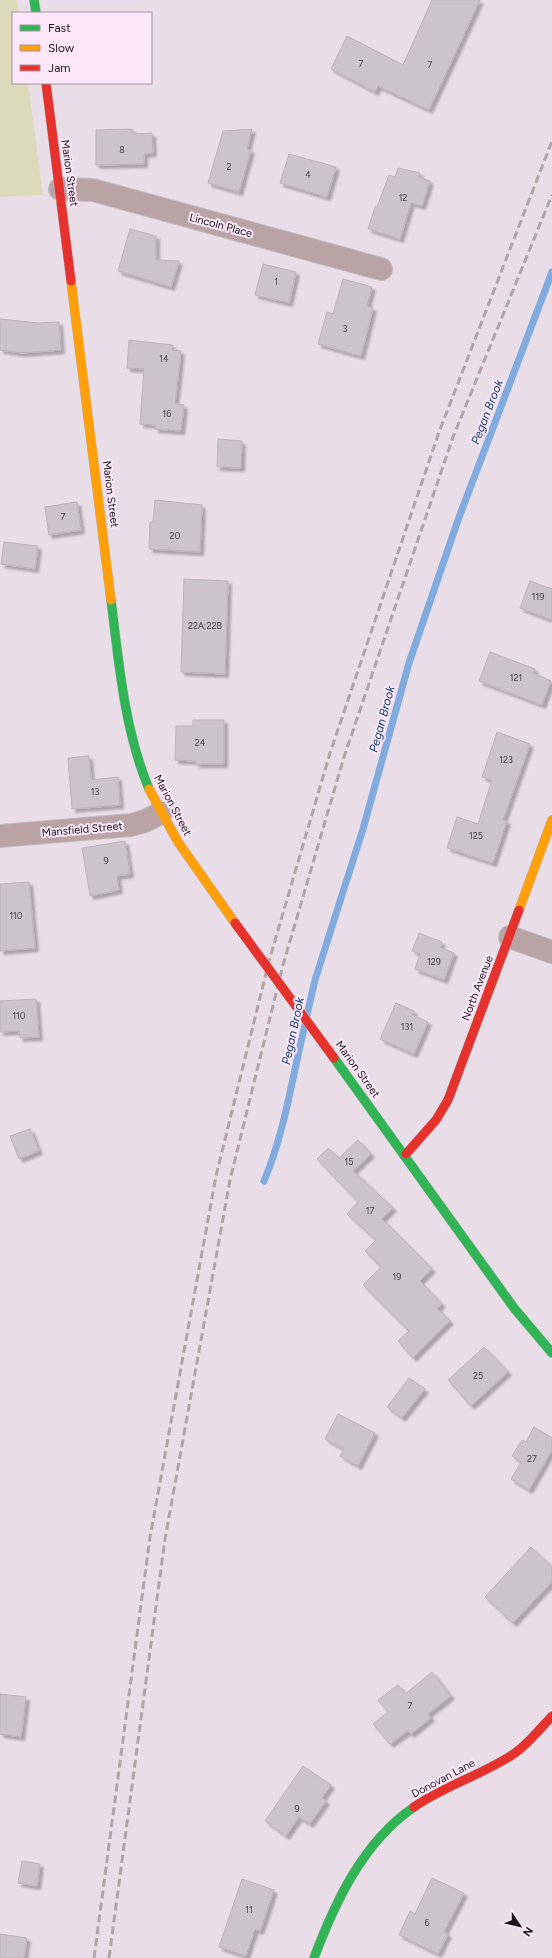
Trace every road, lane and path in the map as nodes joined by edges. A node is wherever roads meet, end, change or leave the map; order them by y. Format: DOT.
graph roads {
  1 [pos="34,0"];
  2 [pos="36,12"];
  3 [pos="46,84"];
  4 [pos="60,189"];
  5 [pos="381,269"];
  6 [pos="161,813"];
  7 [pos="552,820"];
  8 [pos="0,836"];
  9 [pos="510,937"];
  10 [pos="552,952"];
  11 [pos="406,1154"];
  12 [pos="552,1353"];
  13 [pos="552,1716"];
  14 [pos="314,1958"];
  1 -- 2 [label="street"];
  3 -- 4 [label="street, Marion Street"];
  4 -- 5 [label="street, Lincoln Place"];
  4 -- 6 [label="street, Marion Street"];
  6 -- 8 [label="street, Mansfield Street"];
  6 -- 11 [label="street, Marion Street, bridge"];
  7 -- 9 [label="street, North Avenue"];
  9 -- 10 [label="street"];
  9 -- 11 [label="street, North Avenue"];
  11 -- 12 [label="street, Marion Street"];
  13 -- 14 [label="street, Donovan Lane"];
}
